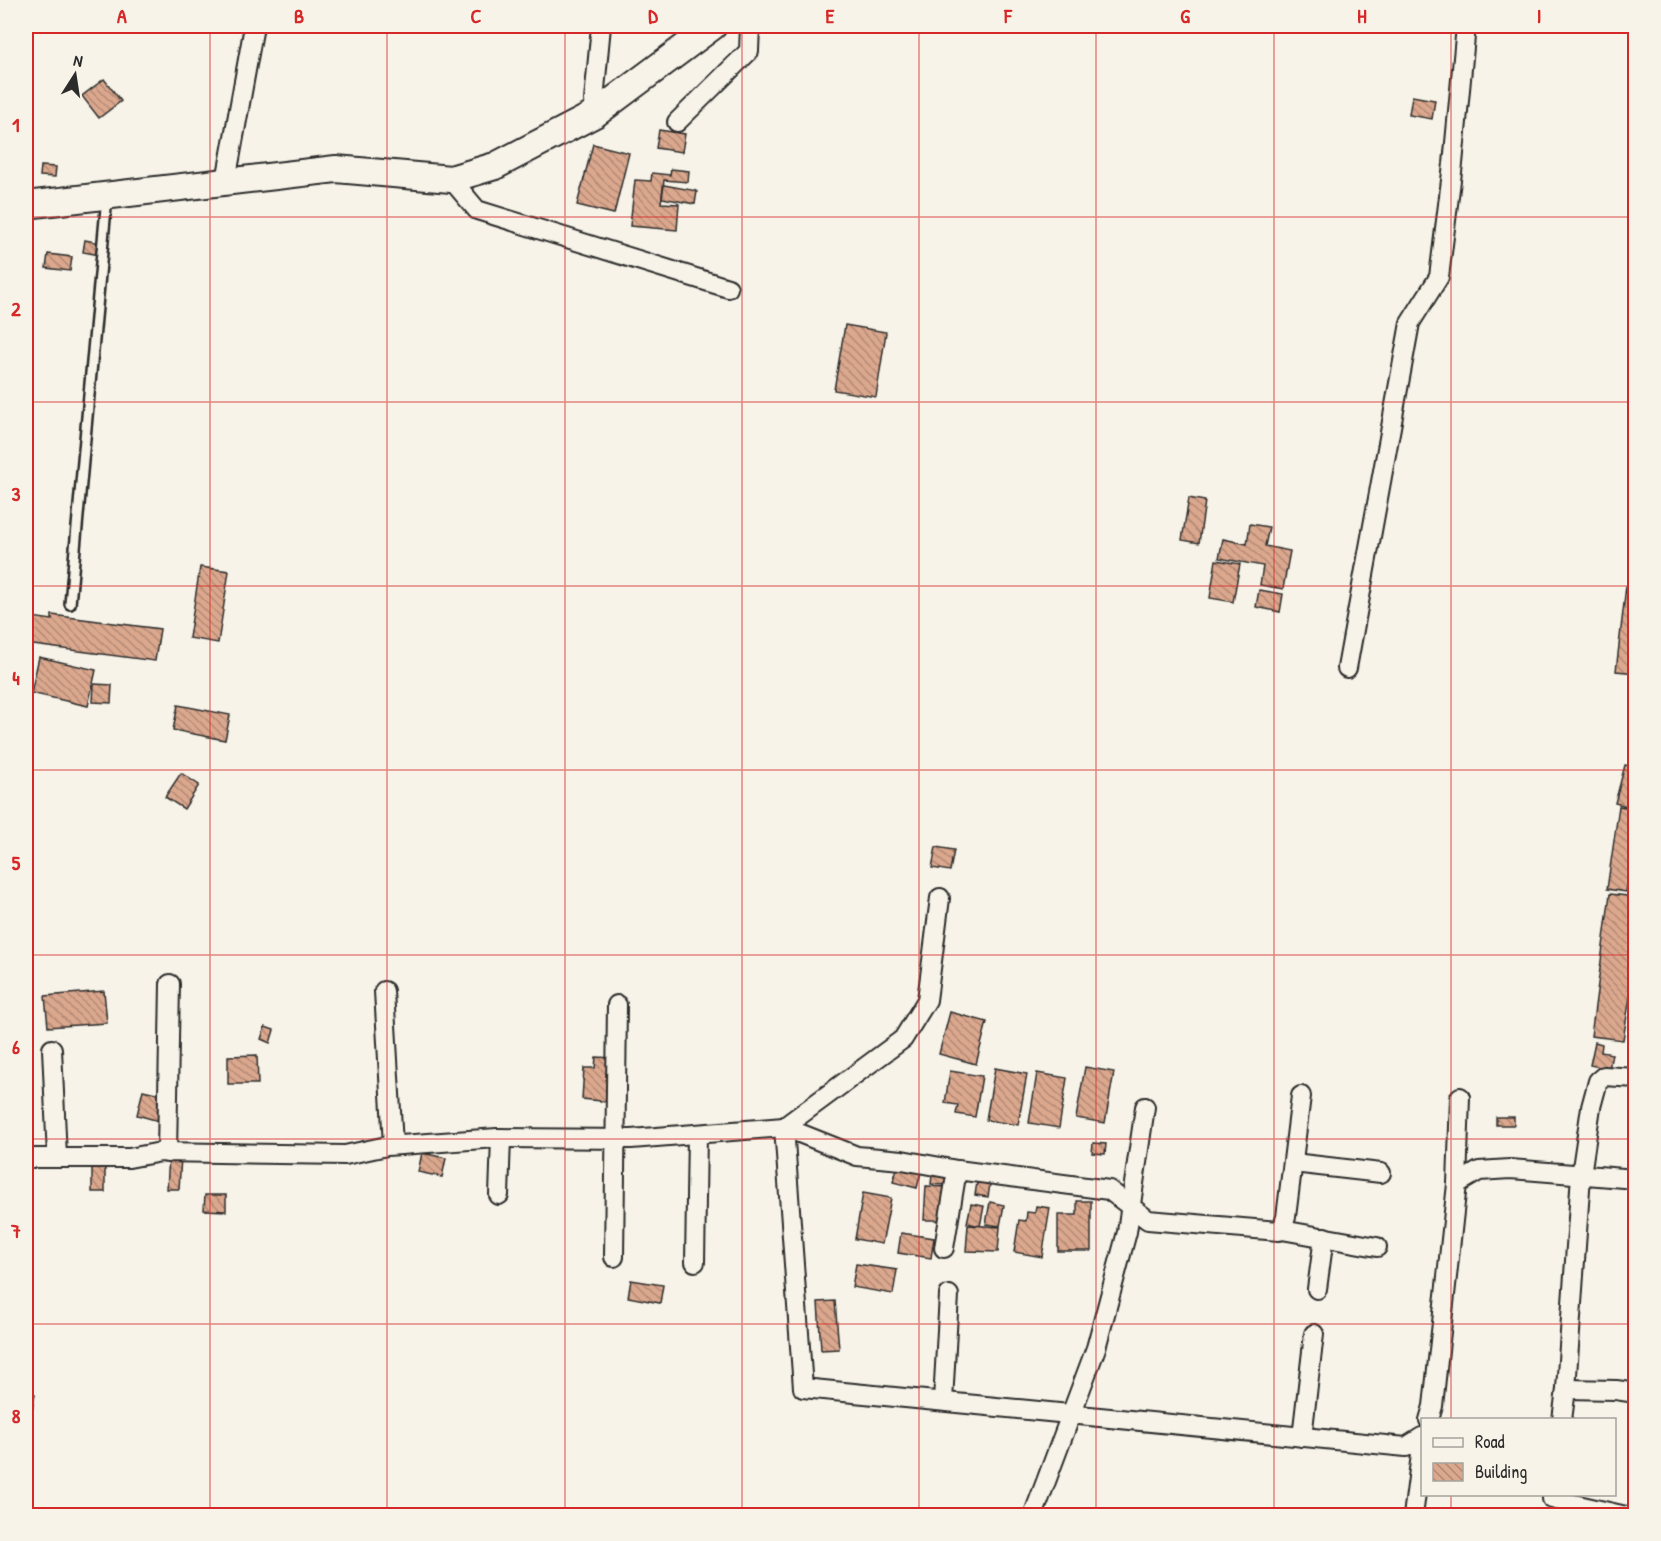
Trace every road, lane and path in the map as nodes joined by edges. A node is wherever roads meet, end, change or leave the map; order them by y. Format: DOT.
graph roads {
  1 [pos="254,26"];
  2 [pos="601,26"];
  3 [pos="712,26"];
  4 [pos="750,26"];
  5 [pos="1466,26"];
  6 [pos="595,114"];
  7 [pos="677,122"];
  8 [pos="451,179"];
  9 [pos="226,181"];
  10 [pos="107,194"];
  11 [pos="26,205"];
  12 [pos="728,288"];
  13 [pos="70,604"];
  14 [pos="1347,668"];
  15 [pos="940,898"];
  16 [pos="170,984"];
  17 [pos="384,991"];
  18 [pos="617,1005"];
  19 [pos="52,1049"];
  20 [pos="1635,1078"];
  21 [pos="1301,1096"];
  22 [pos="1460,1097"];
  23 [pos="1145,1107"];
  24 [pos="784,1127"];
  25 [pos="697,1134"];
  26 [pos="501,1138"];
  27 [pos="616,1139"];
  28 [pos="393,1145"];
  29 [pos="167,1153"];
  30 [pos="57,1157"];
  31 [pos="26,1158"];
  32 [pos="1293,1163"];
  33 [pos="957,1170"];
  34 [pos="1381,1173"];
  35 [pos="1581,1174"];
  36 [pos="1635,1179"];
  37 [pos="1457,1184"];
  38 [pos="499,1195"];
  39 [pos="1130,1205"];
  40 [pos="1282,1230"];
  41 [pos="1324,1237"];
  42 [pos="1377,1247"];
  43 [pos="944,1248"];
  44 [pos="614,1257"];
  45 [pos="695,1262"];
  46 [pos="1317,1289"];
  47 [pos="949,1295"];
  48 [pos="1314,1334"];
  49 [pos="1566,1389"];
  50 [pos="1635,1393"];
  51 [pos="944,1401"];
  52 [pos="1071,1414"];
  53 [pos="1429,1418"];
  54 [pos="1562,1418"];
  55 [pos="1302,1437"];
  56 [pos="1421,1438"];
  57 [pos="1421,1455"];
  58 [pos="1551,1503"];
  59 [pos="1033,1515"];
  60 [pos="1413,1515"];
  61 [pos="1626,1515"];
  1 -- 9 [label="street"];
  2 -- 6 [label="street"];
  3 -- 6 [label="main road"];
  4 -- 7 [label="street"];
  5 -- 14 [label="street"];
  6 -- 8 [label="main road"];
  8 -- 9 [label="main road"];
  8 -- 12 [label="street"];
  9 -- 10 [label="main road"];
  10 -- 11 [label="main road"];
  10 -- 13 [label="lane"];
  15 -- 24 [label="street"];
  16 -- 29 [label="street"];
  17 -- 28 [label="street"];
  18 -- 27 [label="street"];
  19 -- 30 [label="street"];
  20 -- 35 [label="street"];
  21 -- 32 [label="street"];
  22 -- 37 [label="street"];
  23 -- 39 [label="street"];
  24 -- 25 [label="street"];
  24 -- 33 [label="street"];
  24 -- 51 [label="street"];
  25 -- 27 [label="street"];
  25 -- 45 [label="street"];
  26 -- 27 [label="street"];
  26 -- 28 [label="street"];
  26 -- 38 [label="street"];
  27 -- 44 [label="street"];
  28 -- 29 [label="street"];
  29 -- 30 [label="street"];
  30 -- 31 [label="street"];
  32 -- 34 [label="street"];
  32 -- 40 [label="street"];
  33 -- 39 [label="street"];
  33 -- 43 [label="street"];
  35 -- 36 [label="street"];
  35 -- 37 [label="street"];
  35 -- 49 [label="street"];
  37 -- 53 [label="street"];
  39 -- 40 [label="street"];
  39 -- 52 [label="street"];
  40 -- 41 [label="street"];
  41 -- 42 [label="street"];
  41 -- 46 [label="street"];
  47 -- 51 [label="street"];
  48 -- 55 [label="street"];
  49 -- 50 [label="street"];
  49 -- 54 [label="street"];
  51 -- 52 [label="street"];
  52 -- 55 [label="street"];
  52 -- 59 [label="street"];
  55 -- 56 [label="street"];
  57 -- 60 [label="street"];
  58 -- 61 [label="street"];
}
